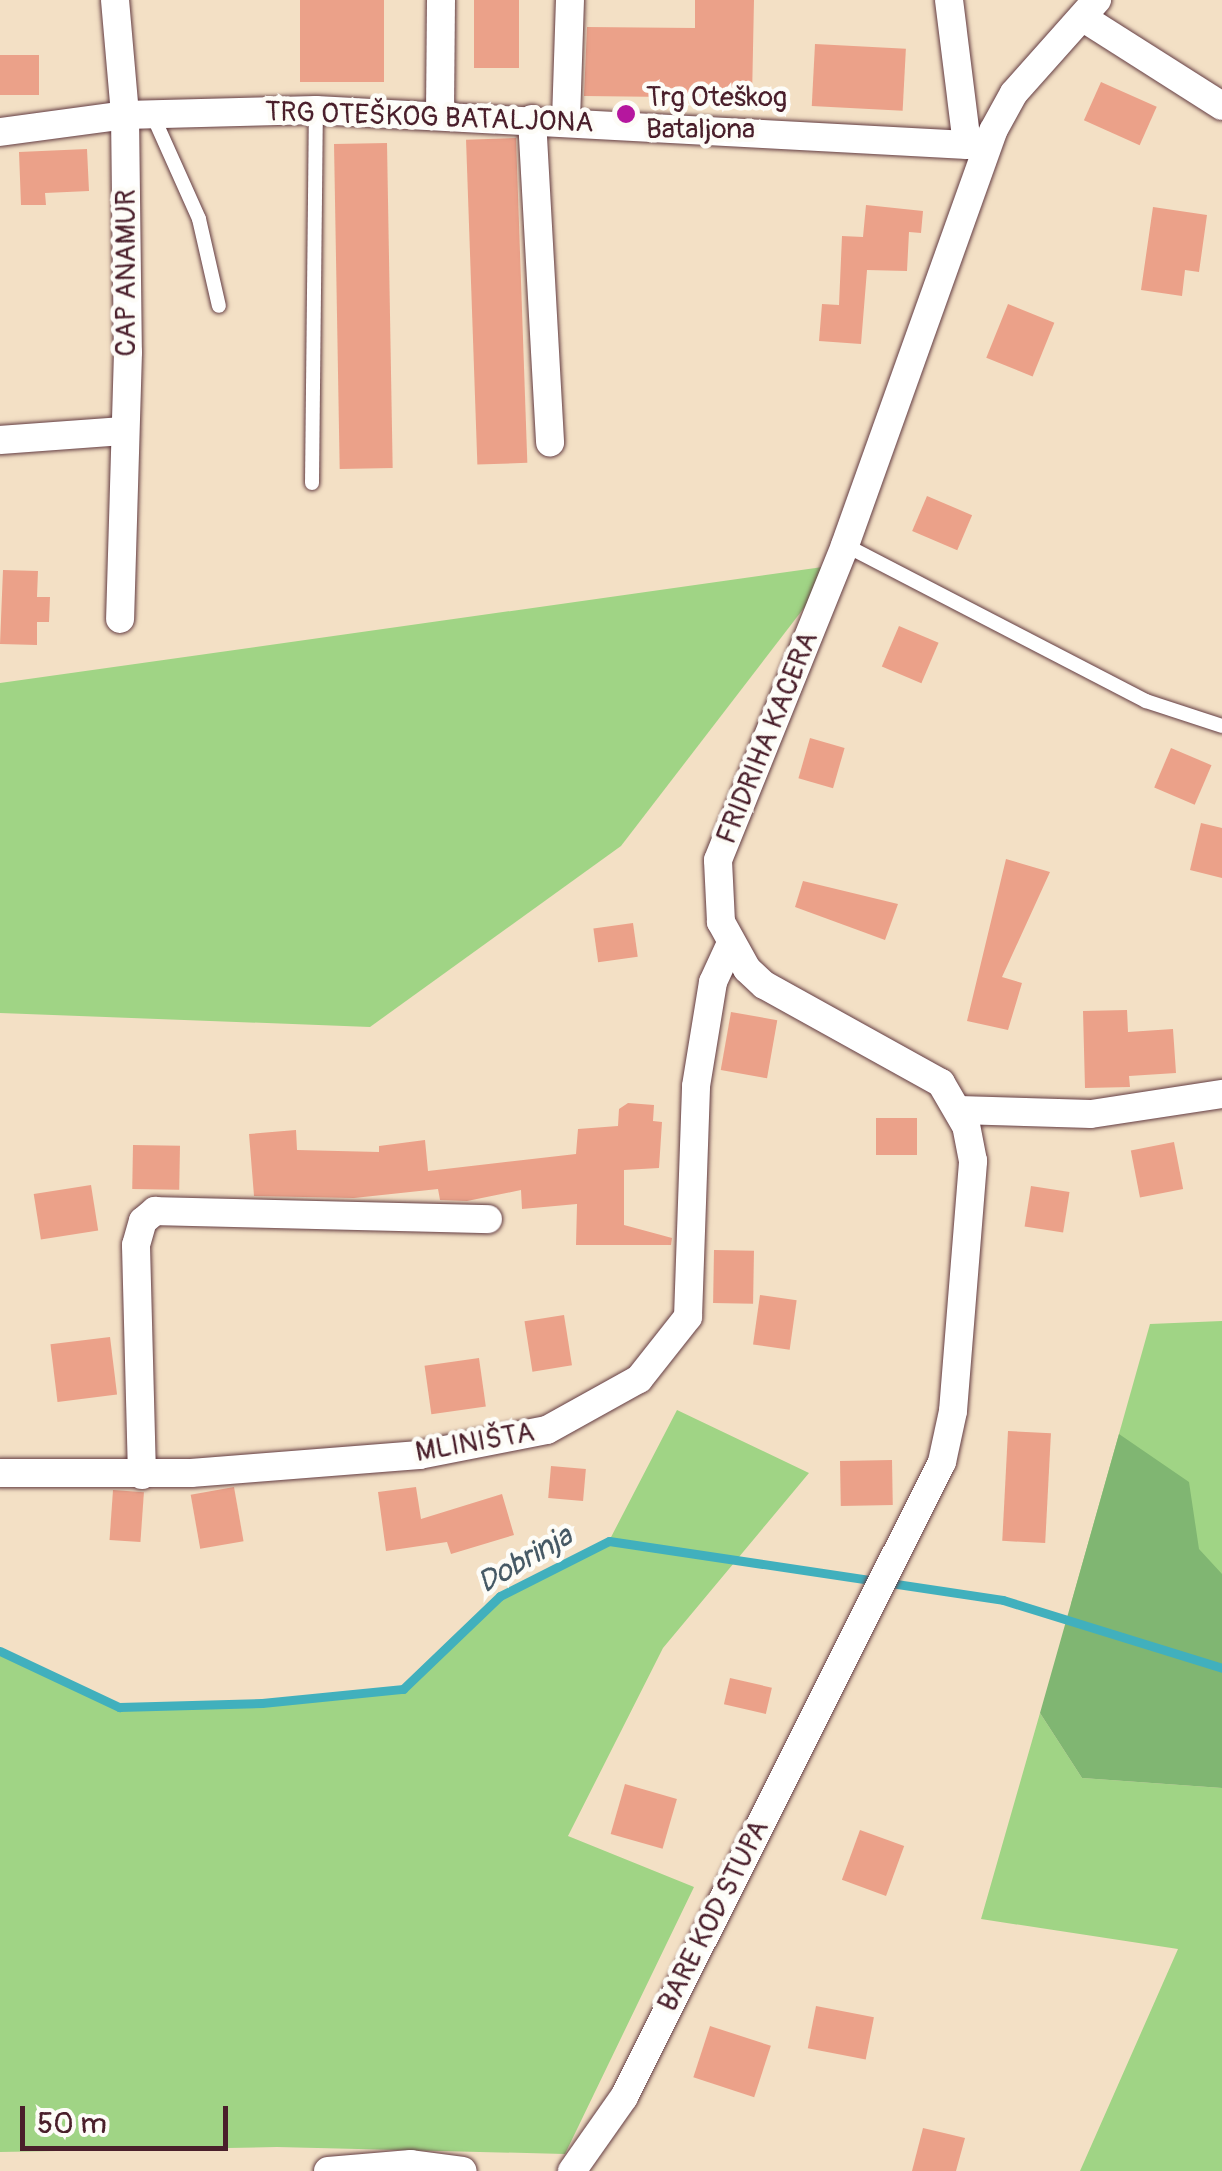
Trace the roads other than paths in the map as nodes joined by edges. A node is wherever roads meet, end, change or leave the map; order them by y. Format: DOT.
graph roads {
  1 [pos="115,0"];
  2 [pos="441,0"];
  3 [pos="570,0"];
  4 [pos="949,0"];
  5 [pos="1091,9"];
  6 [pos="1222,106"];
  7 [pos="316,110"];
  8 [pos="440,114"];
  9 [pos="139,115"];
  10 [pos="532,119"];
  11 [pos="566,120"];
  12 [pos="0,132"];
  13 [pos="974,152"];
  14 [pos="219,306"];
  15 [pos="123,431"];
  16 [pos="0,440"];
  17 [pos="550,442"];
  18 [pos="312,483"];
  19 [pos="844,546"];
  20 [pos="120,619"];
  21 [pos="1222,726"];
  22 [pos="730,945"];
  23 [pos="1222,1094"];
  24 [pos="960,1110"];
  25 [pos="488,1219"];
  26 [pos="0,1473"];
  27 [pos="142,1475"];
  28 [pos="848,1655"];
  29 [pos="328,2171"];
  30 [pos="463,2171"];
  31 [pos="572,2171"];
  1 -- 9 [label="street"];
  2 -- 8 [label="street"];
  3 -- 11 [label="street"];
  4 -- 13 [label="street"];
  5 -- 6 [label="street, FRIDRIHA KACERA"];
  5 -- 13 [label="street, FRIDRIHA KACERA"];
  7 -- 8 [label="street, TRG OTEŠKOG BATALJONA"];
  7 -- 9 [label="street, TRG OTEŠKOG BATALJONA"];
  7 -- 18 [label="lane"];
  8 -- 10 [label="street, TRG OTEŠKOG BATALJONA"];
  9 -- 12 [label="street, TRG OTEŠKOG BATALJONA"];
  9 -- 14 [label="lane"];
  9 -- 15 [label="street, CAP ANAMUR"];
  10 -- 11 [label="street, TRG OTEŠKOG BATALJONA"];
  10 -- 17 [label="street"];
  11 -- 13 [label="street, TRG OTEŠKOG BATALJONA"];
  13 -- 19 [label="street, FRIDRIHA KACERA"];
  15 -- 16 [label="street"];
  15 -- 20 [label="street, CAP ANAMUR"];
  19 -- 21 [label="lane"];
  19 -- 22 [label="street, FRIDRIHA KACERA"];
  22 -- 24 [label="street, FRIDRIHA KACERA"];
  22 -- 27 [label="street, MLINIŠTA"];
  23 -- 24 [label="street"];
  24 -- 28 [label="street, FRIDRIHA KACERA"];
  25 -- 27 [label="street"];
  26 -- 27 [label="street, MLINIŠTA"];
  28 -- 31 [label="street, BARE KOD STUPA"];
  29 -- 30 [label="street"];
}
